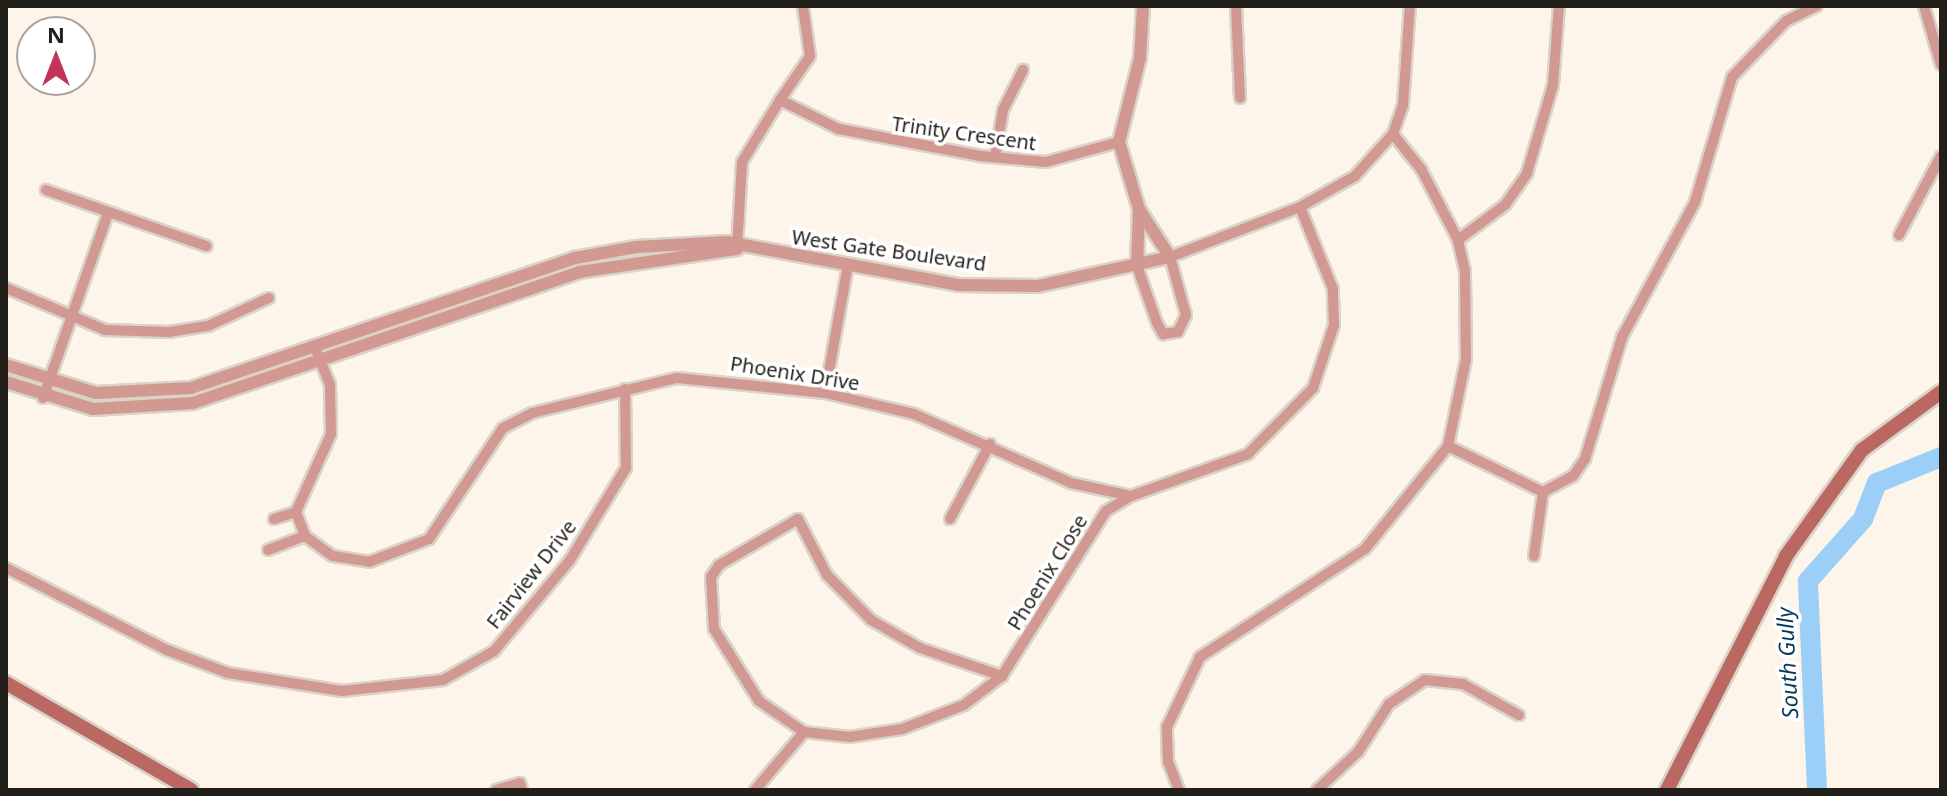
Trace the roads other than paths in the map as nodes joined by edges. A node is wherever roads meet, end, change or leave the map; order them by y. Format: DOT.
graph roads {
  1 [pos="803,6"];
  2 [pos="1143,6"];
  3 [pos="1236,6"];
  4 [pos="1410,6"];
  5 [pos="1559,6"];
  6 [pos="1817,6"];
  7 [pos="1924,6"];
  8 [pos="1941,65"];
  9 [pos="1023,70"];
  10 [pos="1240,98"];
  11 [pos="780,100"];
  12 [pos="1393,134"];
  13 [pos="1119,142"];
  14 [pos="1941,156"];
  15 [pos="995,157"];
  16 [pos="46,190"];
  17 [pos="1300,207"];
  18 [pos="1139,209"];
  19 [pos="108,213"];
  20 [pos="1899,235"];
  21 [pos="1458,240"];
  22 [pos="206,246"];
  23 [pos="737,249"];
  24 [pos="1170,257"];
  25 [pos="848,265"];
  26 [pos="1137,266"];
  27 [pos="6,288"];
  28 [pos="269,298"];
  29 [pos="72,319"];
  30 [pos="316,350"];
  31 [pos="322,363"];
  32 [pos="6,365"];
  33 [pos="6,382"];
  34 [pos="47,383"];
  35 [pos="625,389"];
  36 [pos="1941,392"];
  37 [pos="825,393"];
  38 [pos="43,398"];
  39 [pos="990,444"];
  40 [pos="1448,446"];
  41 [pos="1543,492"];
  42 [pos="1131,496"];
  43 [pos="296,512"];
  44 [pos="274,519"];
  45 [pos="950,519"];
  46 [pos="305,536"];
  47 [pos="268,550"];
  48 [pos="1534,556"];
  49 [pos="6,568"];
  50 [pos="1002,676"];
  51 [pos="6,683"];
  52 [pos="1519,715"];
  53 [pos="804,732"];
  54 [pos="191,790"];
  55 [pos="496,790"];
  56 [pos="522,790"];
  57 [pos="755,790"];
  58 [pos="1179,790"];
  59 [pos="1317,790"];
  60 [pos="1667,790"];
  1 -- 11 [label="street"];
  2 -- 13 [label="street"];
  3 -- 10 [label="street"];
  4 -- 12 [label="street, West Gate Boulevard"];
  5 -- 21 [label="street"];
  6 -- 41 [label="street"];
  7 -- 8 [label="street"];
  9 -- 15 [label="street"];
  11 -- 15 [label="street, Trinity Crescent"];
  11 -- 23 [label="street"];
  12 -- 17 [label="street, West Gate Boulevard"];
  12 -- 21 [label="street"];
  13 -- 15 [label="street, Trinity Crescent"];
  13 -- 18 [label="street"];
  14 -- 20 [label="street"];
  16 -- 19 [label="street"];
  17 -- 24 [label="street, West Gate Boulevard"];
  17 -- 42 [label="street, Phoenix Drive"];
  18 -- 24 [label="street"];
  18 -- 26 [label="street"];
  19 -- 22 [label="street"];
  19 -- 29 [label="street"];
  21 -- 40 [label="street"];
  23 -- 25 [label="street, West Gate Boulevard"];
  23 -- 30 [label="street, West Gate Boulevard"];
  23 -- 31 [label="street, West Gate Boulevard"];
  24 -- 26 [label="street, West Gate Boulevard"];
  24 -- 26 [label="street"];
  25 -- 26 [label="street, West Gate Boulevard"];
  25 -- 37 [label="street"];
  27 -- 29 [label="street"];
  28 -- 29 [label="street"];
  29 -- 34 [label="street"];
  30 -- 31 [label="street"];
  30 -- 34 [label="street, West Gate Boulevard"];
  31 -- 38 [label="street, West Gate Boulevard"];
  31 -- 43 [label="street"];
  32 -- 34 [label="street, West Gate Boulevard"];
  33 -- 38 [label="street, West Gate Boulevard"];
  34 -- 38 [label="street"];
  35 -- 37 [label="street, Phoenix Drive"];
  35 -- 46 [label="street, Phoenix Drive"];
  35 -- 49 [label="street, Fairview Drive"];
  36 -- 60 [label="main road"];
  37 -- 39 [label="street, Phoenix Drive"];
  39 -- 42 [label="street, Phoenix Drive"];
  39 -- 45 [label="street"];
  40 -- 41 [label="street"];
  40 -- 58 [label="street"];
  41 -- 48 [label="street"];
  42 -- 50 [label="street, Phoenix Close"];
  43 -- 44 [label="street"];
  43 -- 46 [label="street"];
  46 -- 47 [label="street"];
  50 -- 53 [label="street, Phoenix Close"];
  50 -- 53 [label="street, Phoenix Close"];
  51 -- 54 [label="main road"];
  52 -- 59 [label="street"];
  53 -- 57 [label="street"];
  55 -- 56 [label="street"];
}
